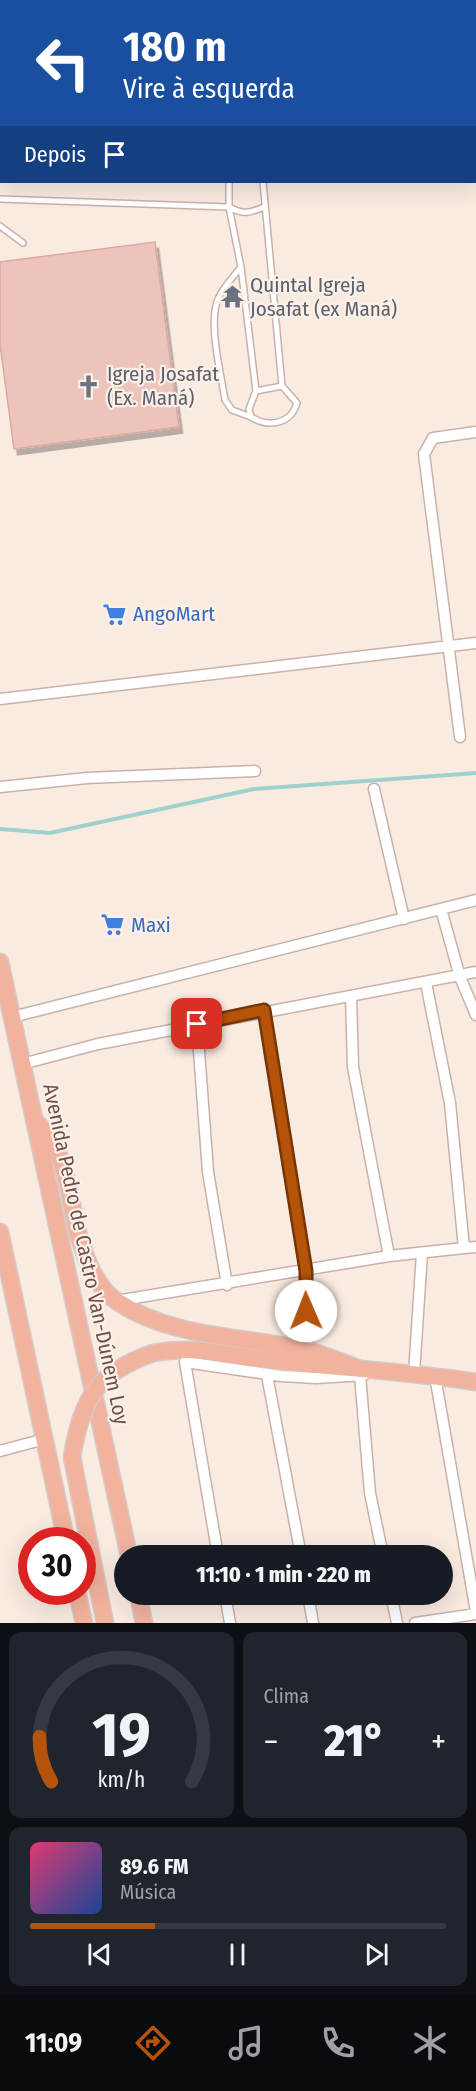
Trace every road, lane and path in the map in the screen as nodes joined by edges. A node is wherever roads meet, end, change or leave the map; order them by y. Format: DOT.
graph roads {
  1 [pos="229,183"];
  2 [pos="262,183"];
  3 [pos="0,199"];
  4 [pos="229,207"];
  5 [pos="264,207"];
  6 [pos="0,226"];
  7 [pos="23,243"];
  8 [pos="241,267"];
  9 [pos="282,386"];
  10 [pos="256,390"];
  11 [pos="251,417"];
  12 [pos="476,432"];
  13 [pos="476,643"];
  14 [pos="448,646"];
  15 [pos="0,699"];
  16 [pos="460,736"];
  17 [pos="255,771"];
  18 [pos="0,787"];
  19 [pos="374,789"];
  20 [pos="476,900"];
  21 [pos="441,909"];
  22 [pos="404,919"];
  23 [pos="0,962"];
  24 [pos="476,972"];
  25 [pos="460,977"];
  26 [pos="426,982"];
  27 [pos="351,996"];
  28 [pos="264,1010"];
  29 [pos="476,1015"];
  30 [pos="12,1017"];
  31 [pos="197,1024"];
  32 [pos="22,1064"];
  33 [pos="34,1121"];
  34 [pos="0,1232"];
  35 [pos="476,1246"];
  36 [pos="464,1248"];
  37 [pos="422,1252"];
  38 [pos="389,1256"];
  39 [pos="4,1268"];
  40 [pos="306,1271"];
  41 [pos="227,1285"];
  42 [pos="116,1301"];
  43 [pos="307,1350"];
  44 [pos="363,1372"];
  45 [pos="414,1374"];
  46 [pos="267,1375"];
  47 [pos="435,1376"];
  48 [pos="476,1382"];
  49 [pos="45,1439"];
  50 [pos="0,1451"];
  51 [pos="63,1527"];
  52 [pos="127,1545"];
  53 [pos="217,1545"];
  54 [pos="299,1545"];
  55 [pos="381,1545"];
  56 [pos="80,1605"];
  57 [pos="140,1605"];
  58 [pos="227,1605"];
  59 [pos="310,1605"];
  60 [pos="393,1605"];
  61 [pos="476,1613"];
  62 [pos="84,1623"];
  63 [pos="105,1623"];
  64 [pos="144,1623"];
  65 [pos="230,1623"];
  66 [pos="313,1623"];
  67 [pos="397,1623"];
  68 [pos="415,1623"];
  1 -- 4 [label="lane"];
  2 -- 5 [label="lane"];
  3 -- 4 [label="lane"];
  4 -- 5 [label="lane"];
  4 -- 8 [label="lane"];
  5 -- 9 [label="lane"];
  6 -- 7 [label="lane"];
  8 -- 10 [label="lane"];
  8 -- 11 [label="lane"];
  9 -- 10 [label="lane"];
  9 -- 11 [label="lane"];
  10 -- 11 [label="lane"];
  12 -- 14 [label="street"];
  13 -- 14 [label="street"];
  14 -- 15 [label="street"];
  14 -- 16 [label="street"];
  17 -- 18 [label="street"];
  19 -- 22 [label="street"];
  20 -- 21 [label="street"];
  21 -- 22 [label="street"];
  21 -- 25 [label="street"];
  22 -- 30 [label="street"];
  23 -- 30 [label="highway, Avenida Pedro de Castro Van-Dúnem Loy"];
  24 -- 25 [label="street"];
  25 -- 26 [label="street"];
  25 -- 29 [label="street"];
  26 -- 27 [label="street"];
  26 -- 36 [label="street"];
  27 -- 28 [label="street"];
  27 -- 38 [label="street"];
  28 -- 31 [label="street"];
  28 -- 40 [label="street"];
  30 -- 32 [label="highway, Avenida Pedro de Castro Van-Dúnem Loy"];
  31 -- 32 [label="street"];
  31 -- 41 [label="street"];
  32 -- 33 [label="highway, Avenida Pedro de Castro Van-Dúnem Loy"];
  33 -- 42 [label="highway"];
  33 -- 52 [label="highway, Avenida Pedro de Castro Van-Dúnem Loy"];
  34 -- 39 [label="highway"];
  35 -- 36 [label="street"];
  36 -- 37 [label="street"];
  37 -- 38 [label="street"];
  37 -- 45 [label="street"];
  38 -- 40 [label="street"];
  39 -- 49 [label="highway"];
  40 -- 41 [label="street"];
  40 -- 43 [label="street"];
  41 -- 42 [label="street"];
  42 -- 43 [label="highway"];
  43 -- 44 [label="highway"];
  44 -- 45 [label="highway"];
  44 -- 46 [label="street"];
  44 -- 55 [label="street"];
  44 -- 63 [label="highway, bridge"];
  45 -- 47 [label="highway"];
  46 -- 53 [label="street"];
  46 -- 54 [label="street"];
  47 -- 48 [label="highway"];
  47 -- 61 [label="street"];
  49 -- 50 [label="street"];
  49 -- 51 [label="highway"];
  56 -- 62 [label="highway"];
  57 -- 64 [label="highway"];
  58 -- 65 [label="street"];
  59 -- 66 [label="street"];
  60 -- 67 [label="street"];
  61 -- 68 [label="street"];
}
